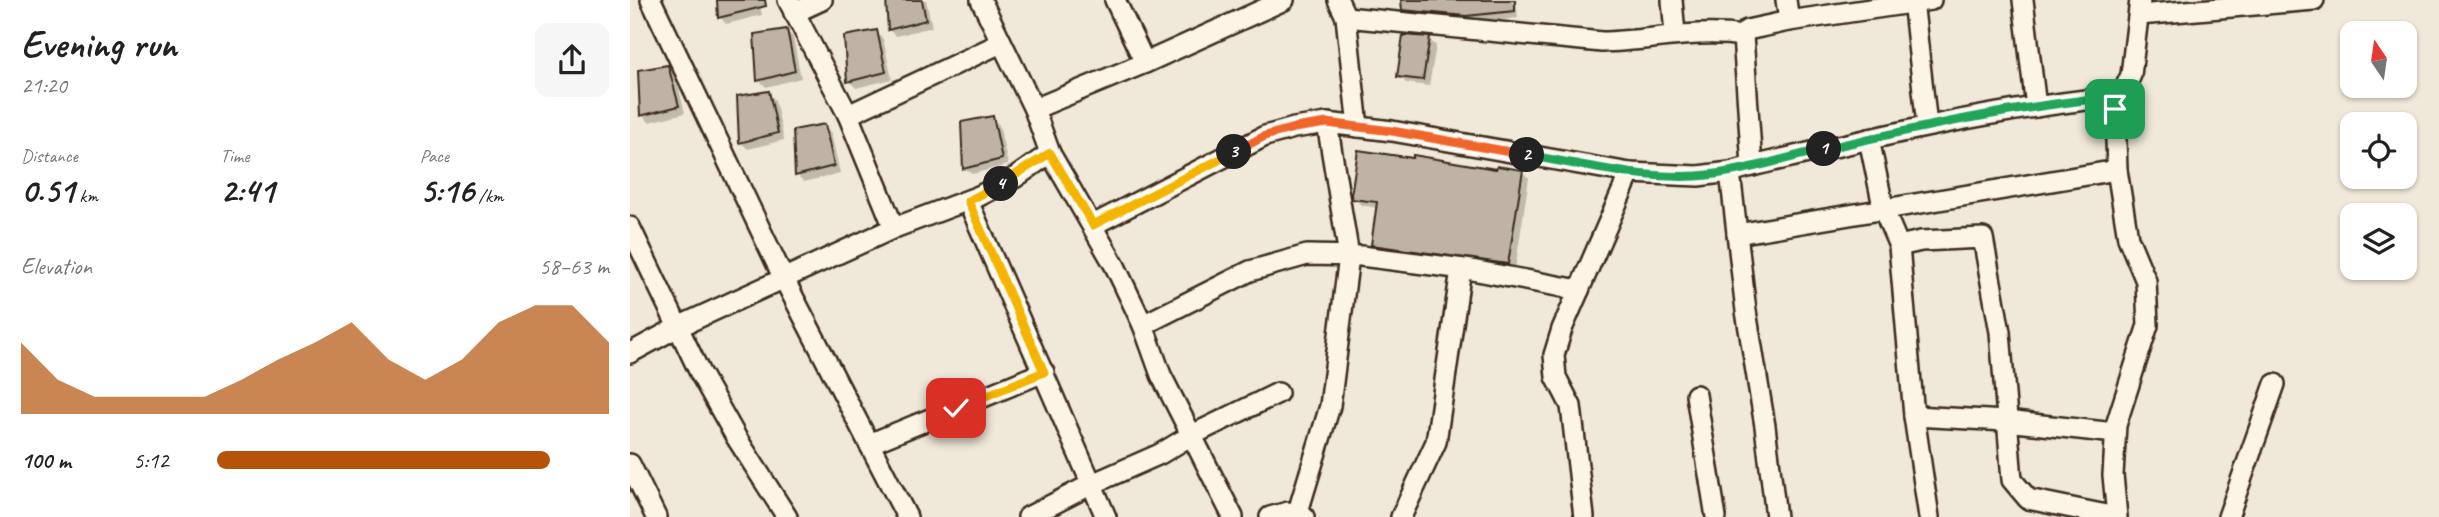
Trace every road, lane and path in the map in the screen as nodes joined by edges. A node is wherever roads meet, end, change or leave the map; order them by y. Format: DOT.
graph roads {
  1 [pos="651,0"];
  2 [pos="822,0"];
  3 [pos="981,0"];
  4 [pos="1115,0"];
  5 [pos="1284,0"];
  6 [pos="1672,0"];
  7 [pos="1786,0"];
  8 [pos="2023,0"];
  9 [pos="2314,0"];
  10 [pos="1919,1"];
  11 [pos="791,6"];
  12 [pos="1342,8"];
  13 [pos="2140,8"];
  14 [pos="1788,21"];
  15 [pos="1675,34"];
  16 [pos="1743,36"];
  17 [pos="1000,43"];
  18 [pos="1145,63"];
  19 [pos="2036,107"];
  20 [pos="1034,108"];
  21 [pos="2115,109"];
  22 [pos="848,115"];
  23 [pos="1327,123"];
  24 [pos="1927,126"];
  25 [pos="1358,127"];
  26 [pos="1868,139"];
  27 [pos="1050,153"];
  28 [pos="1752,166"];
  29 [pos="2118,170"];
  30 [pos="1730,172"];
  31 [pos="1630,173"];
  32 [pos="968,201"];
  33 [pos="1884,211"];
  34 [pos="1093,225"];
  35 [pos="630,227"];
  36 [pos="894,228"];
  37 [pos="1737,234"];
  38 [pos="1899,246"];
  39 [pos="1349,256"];
  40 [pos="1461,269"];
  41 [pos="783,278"];
  42 [pos="1579,290"];
  43 [pos="1143,325"];
  44 [pos="678,327"];
  45 [pos="630,353"];
  46 [pos="1044,372"];
  47 [pos="2275,384"];
  48 [pos="1278,393"];
  49 [pos="1696,395"];
  50 [pos="1914,416"];
  51 [pos="2006,421"];
  52 [pos="2115,433"];
  53 [pos="1190,436"];
  54 [pos="869,444"];
  55 [pos="630,464"];
  56 [pos="1092,484"];
  57 [pos="1300,516"];
  58 [pos="656,517"];
  59 [pos="787,517"];
  60 [pos="907,517"];
  61 [pos="1028,517"];
  62 [pos="1106,517"];
  63 [pos="1233,517"];
  64 [pos="1270,517"];
  65 [pos="1401,517"];
  66 [pos="1584,517"];
  67 [pos="1716,517"];
  68 [pos="1776,517"];
  69 [pos="1930,517"];
  70 [pos="2116,517"];
  71 [pos="2228,517"];
  1 -- 41 [label="street"];
  2 -- 11 [label="street"];
  3 -- 17 [label="street"];
  4 -- 18 [label="street"];
  5 -- 18 [label="street"];
  6 -- 15 [label="street"];
  7 -- 14 [label="street"];
  8 -- 19 [label="street"];
  9 -- 13 [label="street"];
  10 -- 14 [label="street"];
  10 -- 24 [label="street"];
  11 -- 22 [label="street"];
  12 -- 15 [label="street"];
  12 -- 25 [label="street"];
  13 -- 21 [label="street"];
  14 -- 16 [label="street"];
  15 -- 16 [label="street"];
  16 -- 28 [label="street"];
  17 -- 20 [label="street"];
  17 -- 22 [label="street"];
  18 -- 20 [label="street"];
  19 -- 21 [label="street"];
  19 -- 24 [label="street"];
  20 -- 27 [label="street"];
  21 -- 29 [label="street"];
  22 -- 36 [label="street"];
  23 -- 25 [label="street"];
  23 -- 34 [label="street"];
  23 -- 39 [label="street"];
  24 -- 26 [label="street"];
  25 -- 31 [label="street"];
  26 -- 28 [label="street"];
  26 -- 33 [label="street"];
  27 -- 32 [label="street"];
  27 -- 34 [label="street"];
  28 -- 30 [label="street"];
  29 -- 33 [label="street"];
  29 -- 52 [label="street"];
  30 -- 31 [label="street"];
  30 -- 37 [label="street"];
  31 -- 42 [label="street"];
  32 -- 36 [label="street"];
  32 -- 46 [label="street"];
  33 -- 37 [label="street"];
  33 -- 38 [label="street"];
  34 -- 43 [label="street"];
  35 -- 44 [label="street"];
  36 -- 41 [label="street"];
  37 -- 68 [label="street"];
  38 -- 50 [label="street"];
  38 -- 51 [label="street"];
  39 -- 40 [label="street"];
  39 -- 43 [label="street"];
  39 -- 57 [label="street"];
  40 -- 42 [label="street"];
  40 -- 65 [label="street"];
  41 -- 44 [label="street"];
  41 -- 54 [label="street"];
  42 -- 66 [label="street"];
  43 -- 53 [label="street"];
  44 -- 45 [label="street"];
  44 -- 59 [label="street"];
  46 -- 54 [label="street"];
  46 -- 56 [label="street"];
  47 -- 71 [label="street"];
  48 -- 53 [label="street"];
  49 -- 67 [label="street"];
  50 -- 51 [label="street"];
  50 -- 69 [label="street"];
  51 -- 52 [label="street"];
  51 -- 70 [label="street"];
  52 -- 70 [label="street"];
  53 -- 56 [label="street"];
  53 -- 63 [label="street"];
  54 -- 60 [label="street"];
  55 -- 58 [label="street"];
  56 -- 61 [label="street"];
  56 -- 62 [label="street"];
  57 -- 64 [label="street"];
}
